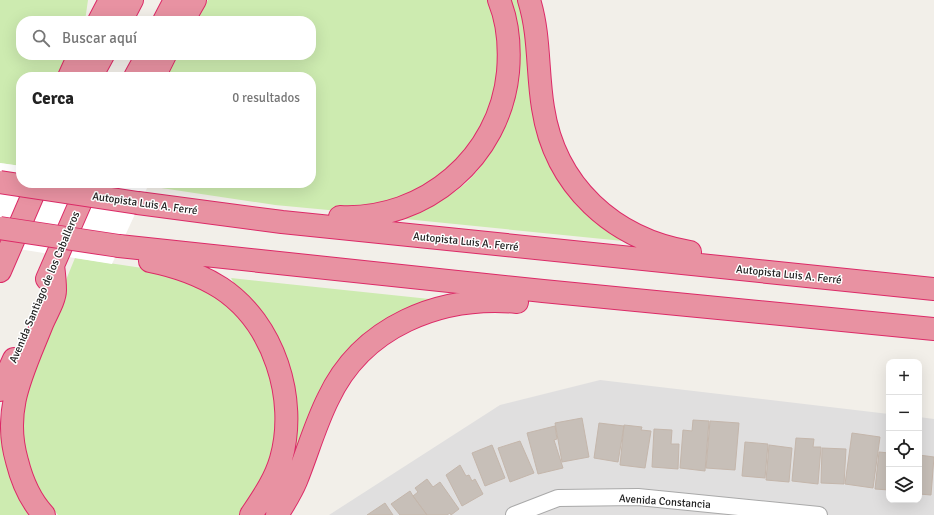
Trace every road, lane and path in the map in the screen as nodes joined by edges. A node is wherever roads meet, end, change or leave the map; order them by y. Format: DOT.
graph roads {
  1 [pos="94,0"];
  2 [pos="110,0"];
  3 [pos="132,0"];
  4 [pos="175,0"];
  5 [pos="195,0"];
  6 [pos="499,0"];
  7 [pos="529,0"];
  8 [pos="91,16"];
  9 [pos="102,16"];
  10 [pos="124,16"];
  11 [pos="167,16"];
  12 [pos="186,16"];
  13 [pos="77,60"];
  14 [pos="100,60"];
  15 [pos="144,60"];
  16 [pos="162,60"];
  17 [pos="71,72"];
  18 [pos="94,72"];
  19 [pos="138,72"];
  20 [pos="156,72"];
  21 [pos="0,182"];
  22 [pos="16,184"];
  23 [pos="36,188"];
  24 [pos="39,188"];
  25 [pos="88,188"];
  26 [pos="244,217"];
  27 [pos="0,228"];
  28 [pos="120,247"];
  29 [pos="53,265"];
  30 [pos="0,271"];
  31 [pos="866,282"];
  32 [pos="934,289"];
  33 [pos="632,299"];
  34 [pos="934,329"];
  35 [pos="0,390"];
  36 [pos="44,515"];
  37 [pos="251,515"];
  38 [pos="277,515"];
  39 [pos="514,515"];
  40 [pos="819,515"];
  1 -- 8 [label="highway"];
  2 -- 9 [label="highway"];
  3 -- 10 [label="highway"];
  4 -- 11 [label="highway"];
  5 -- 12 [label="highway"];
  6 -- 26 [label="highway"];
  7 -- 31 [label="highway"];
  13 -- 17 [label="highway"];
  14 -- 18 [label="highway"];
  15 -- 19 [label="highway"];
  16 -- 20 [label="highway"];
  21 -- 22 [label="highway, Autopista Luis A. Ferré, bridge"];
  23 -- 30 [label="highway"];
  24 -- 26 [label="highway, Autopista Luis A. Ferré, bridge"];
  25 -- 29 [label="highway, Avenida Santiago de los Caballeros"];
  26 -- 31 [label="highway, Autopista Luis A. Ferré"];
  27 -- 28 [label="highway, bridge"];
  28 -- 33 [label="highway"];
  28 -- 37 [label="highway"];
  29 -- 35 [label="highway, Avenida Santiago de los Caballeros"];
  29 -- 36 [label="highway"];
  31 -- 32 [label="highway, Autopista Luis A. Ferré"];
  33 -- 34 [label="highway"];
  33 -- 38 [label="highway"];
  39 -- 40 [label="street, Avenida Constancia"];
}
